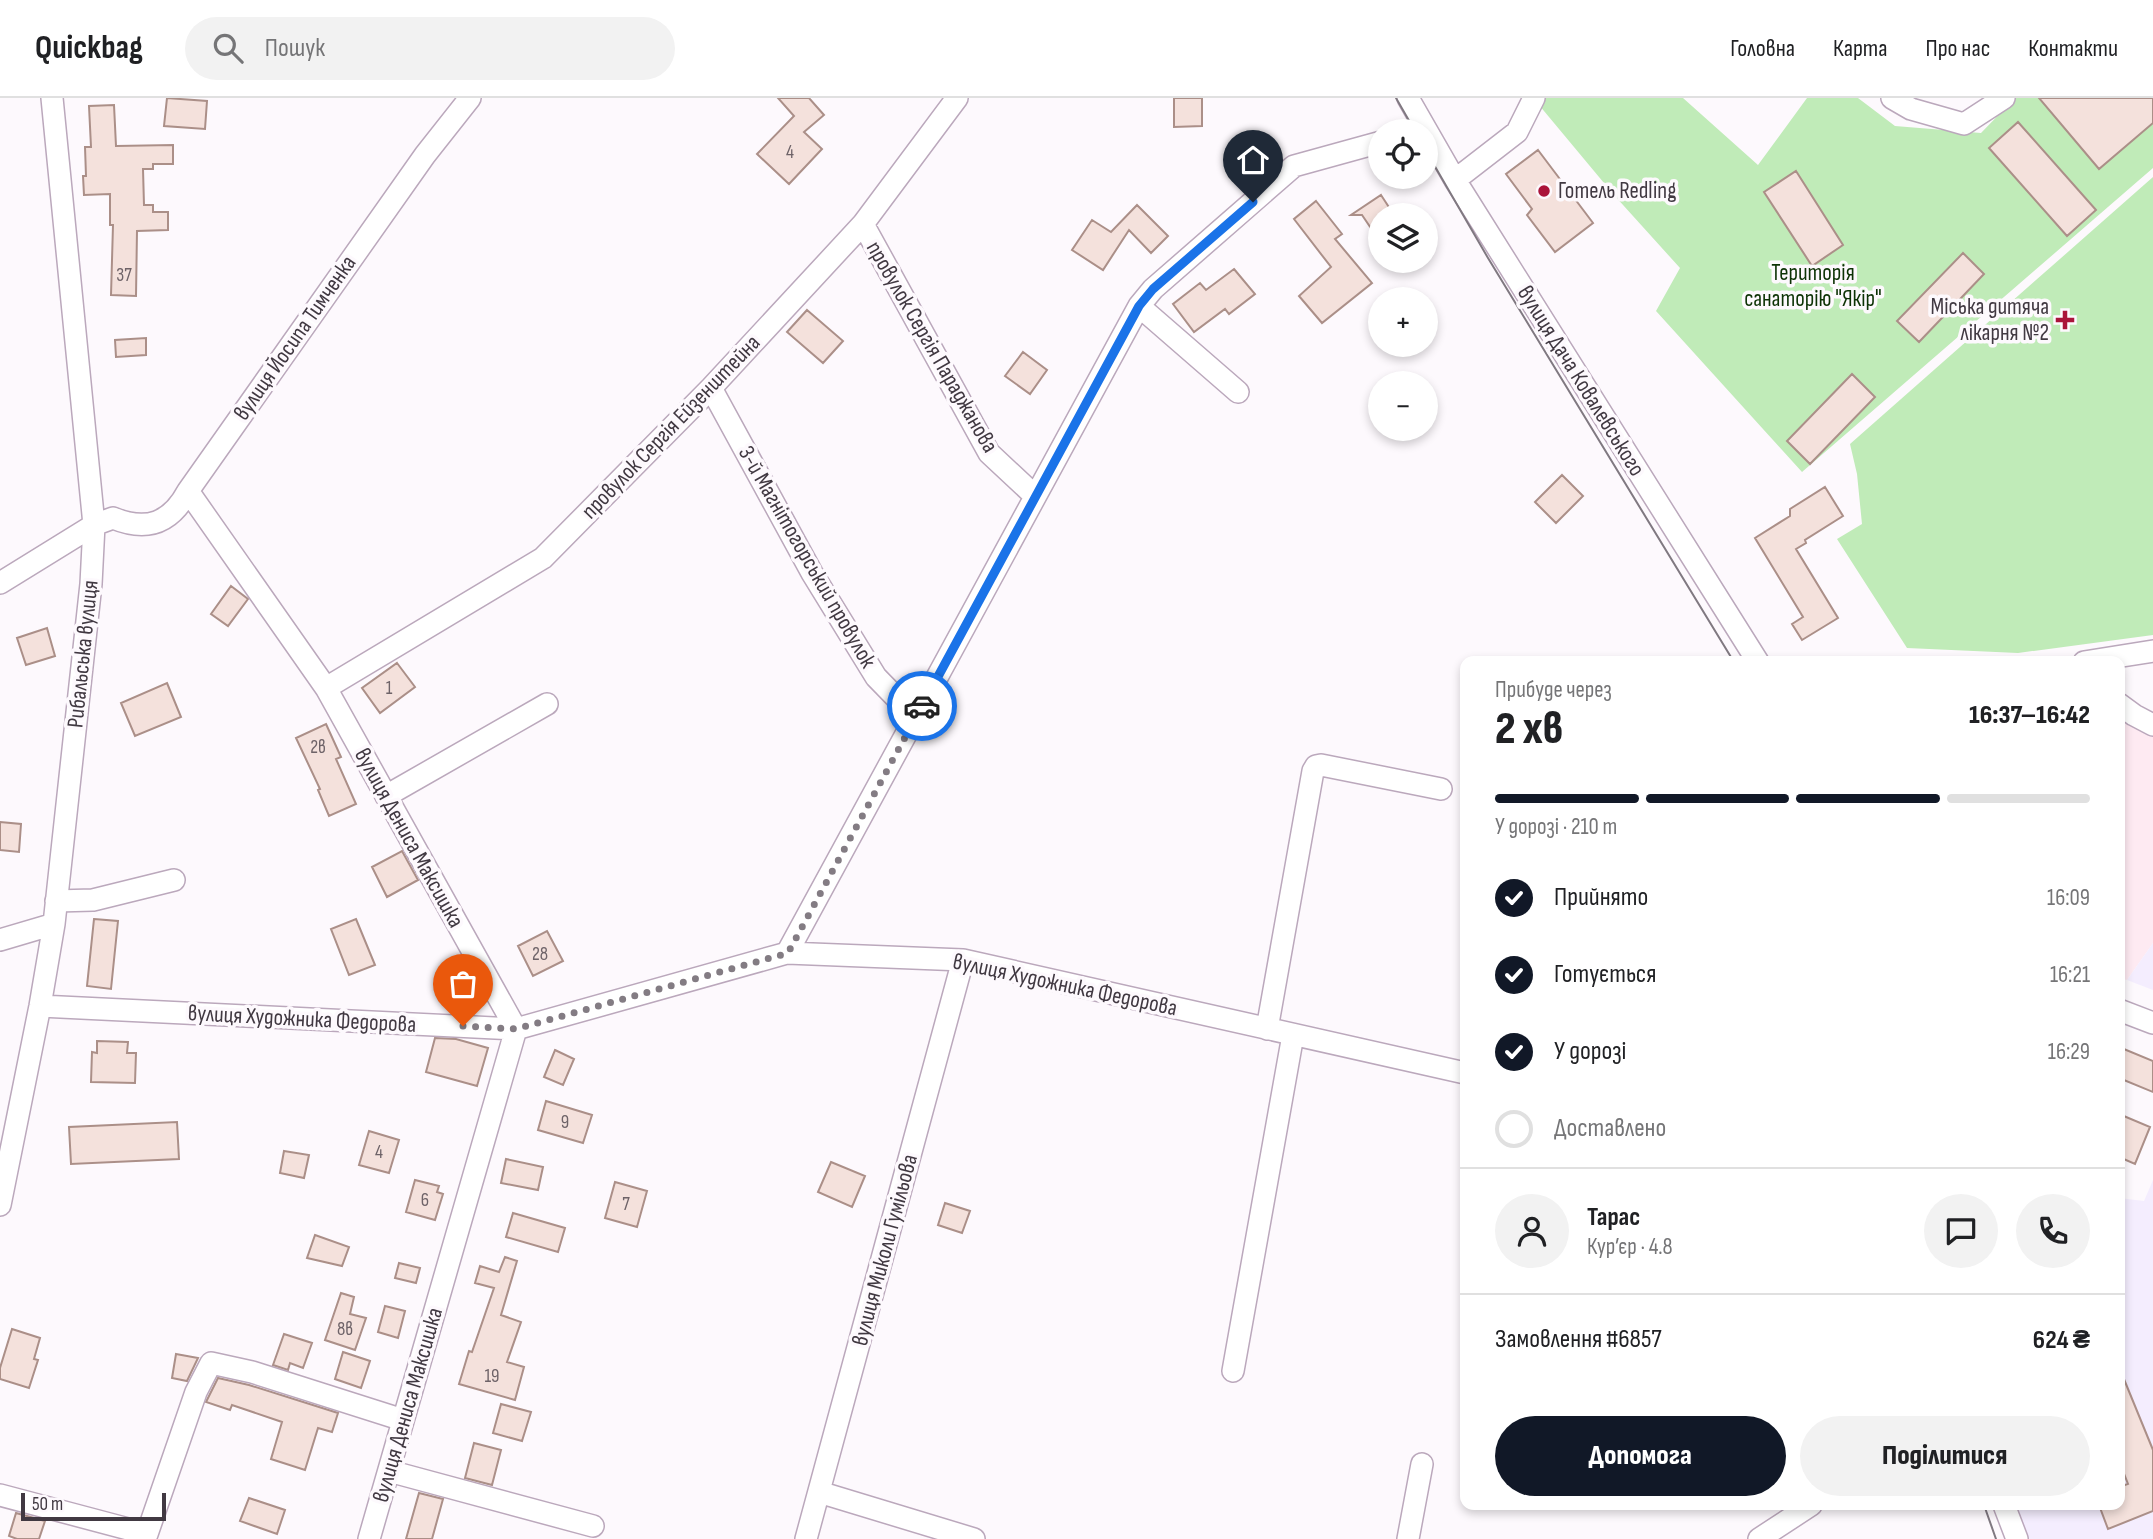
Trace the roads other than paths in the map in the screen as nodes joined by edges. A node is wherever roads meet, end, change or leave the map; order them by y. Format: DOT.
graph roads {
  1 [pos="52,98"];
  2 [pos="470,98"];
  3 [pos="957,98"];
  4 [pos="1408,98"];
  5 [pos="1534,98"];
  6 [pos="1892,98"];
  7 [pos="2004,98"];
  8 [pos="1417,119"];
  9 [pos="1368,146"];
  10 [pos="1438,154"];
  11 [pos="1455,180"];
  12 [pos="863,224"];
  13 [pos="1139,306"];
  14 [pos="711,388"];
  15 [pos="1238,392"];
  16 [pos="188,491"];
  17 [pos="1035,496"];
  18 [pos="94,525"];
  19 [pos="0,583"];
  20 [pos="2153,651"];
  21 [pos="1754,656"];
  22 [pos="2122,656"];
  23 [pos="326,688"];
  24 [pos="547,704"];
  25 [pos="2125,708"];
  26 [pos="915,718"];
  27 [pos="2153,725"];
  28 [pos="1441,789"];
  29 [pos="386,796"];
  30 [pos="174,880"];
  31 [pos="56,901"];
  32 [pos="54,924"];
  33 [pos="0,940"];
  34 [pos="788,953"];
  35 [pos="963,960"];
  36 [pos="40,1006"];
  37 [pos="2125,1012"];
  38 [pos="2153,1023"];
  39 [pos="516,1029"];
  40 [pos="1267,1029"];
  41 [pos="1293,1035"];
  42 [pos="1460,1072"];
  43 [pos="8,1123"];
  44 [pos="0,1205"];
  45 [pos="1233,1371"];
  46 [pos="404,1420"];
  47 [pos="1422,1464"];
  48 [pos="389,1471"];
  49 [pos="819,1492"];
  50 [pos="0,1495"];
  51 [pos="1803,1510"];
  52 [pos="2006,1510"];
  53 [pos="593,1526"];
  54 [pos="369,1539"];
  55 [pos="806,1539"];
  56 [pos="974,1539"];
  57 [pos="1408,1539"];
  58 [pos="1759,1539"];
  59 [pos="2017,1539"];
  1 -- 18 [label="street, Рибальська вулиця"];
  2 -- 16 [label="street, вулиця Йосипа Тимченка"];
  3 -- 12 [label="street, провулок Сергія Ейзенштейна"];
  4 -- 8 [label="street, вулиця Дача Ковалевського"];
  5 -- 11 [label="street"];
  6 -- 7 [label="street"];
  9 -- 13 [label="street"];
  10 -- 11 [label="street, вулиця Дача Ковалевського"];
  11 -- 21 [label="street, вулиця Дача Ковалевського"];
  12 -- 14 [label="street, провулок Сергія Ейзенштейна"];
  12 -- 17 [label="street, провулок Сергія Параджанова"];
  13 -- 15 [label="street"];
  13 -- 17 [label="street"];
  14 -- 23 [label="street, провулок Сергія Ейзенштейна"];
  14 -- 26 [label="street, 3-й Магнітогорський провулок"];
  16 -- 18 [label="street, вулиця Йосипа Тимченка"];
  16 -- 23 [label="street, вулиця Дениса Максишка"];
  17 -- 26 [label="street"];
  18 -- 19 [label="street"];
  18 -- 31 [label="street, Рибальська вулиця"];
  20 -- 22 [label="street"];
  23 -- 29 [label="street, вулиця Дениса Максишка"];
  24 -- 29 [label="street"];
  25 -- 27 [label="street"];
  26 -- 34 [label="street"];
  28 -- 40 [label="street"];
  29 -- 39 [label="street, вулиця Дениса Максишка"];
  30 -- 31 [label="street"];
  31 -- 32 [label="street, Рибальська вулиця"];
  32 -- 33 [label="street"];
  32 -- 36 [label="street, Рибальська вулиця"];
  34 -- 35 [label="street, вулиця Художника Федорова"];
  34 -- 39 [label="street, вулиця Художника Федорова"];
  35 -- 40 [label="street, вулиця Художника Федорова"];
  35 -- 49 [label="street, вулиця Миколи Гумільова"];
  36 -- 39 [label="street, вулиця Художника Федорова"];
  36 -- 43 [label="street, Рибальська вулиця"];
  37 -- 38 [label="street"];
  39 -- 46 [label="street, вулиця Дениса Максишка"];
  40 -- 41 [label="street, вулиця Художника Федорова"];
  41 -- 42 [label="street, вулиця Художника Федорова"];
  41 -- 45 [label="street"];
  43 -- 44 [label="street, Рибальська вулиця"];
  46 -- 48 [label="street, вулиця Дениса Максишка"];
  46 -- 50 [label="street"];
  47 -- 57 [label="street"];
  48 -- 53 [label="street"];
  48 -- 54 [label="street, вулиця Дениса Максишка"];
  49 -- 55 [label="street, вулиця Миколи Гумільова"];
  49 -- 56 [label="street"];
  51 -- 58 [label="street"];
  52 -- 59 [label="street"];
}
